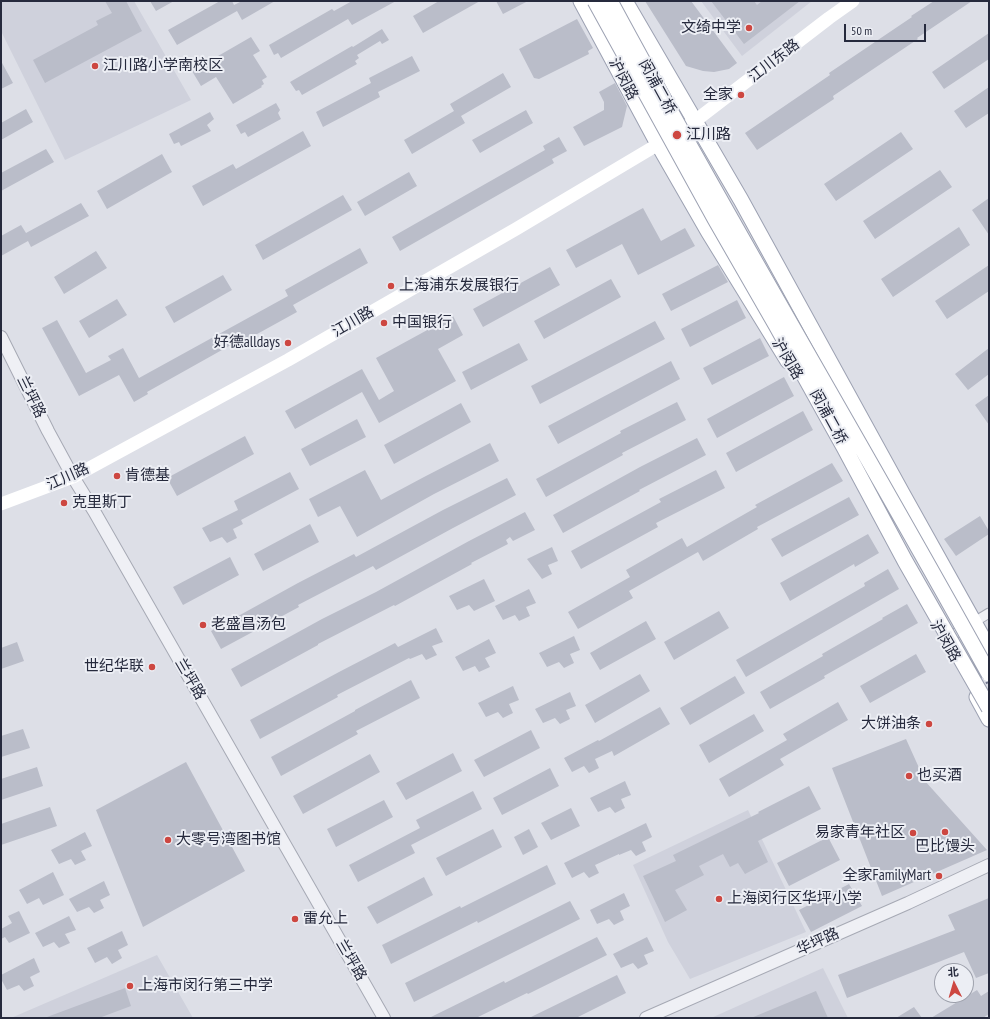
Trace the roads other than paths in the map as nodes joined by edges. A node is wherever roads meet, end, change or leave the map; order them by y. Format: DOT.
graph roads {
  1 [pos="581,1"];
  2 [pos="595,1"];
  3 [pos="610,1"];
  4 [pos="626,1"];
  5 [pos="853,1"];
  6 [pos="695,121"];
  7 [pos="658,144"];
  8 [pos="1,337"];
  9 [pos="73,477"];
  10 [pos="1,504"];
  11 [pos="989,613"];
  12 [pos="974,622"];
  13 [pos="945,640"];
  14 [pos="989,649"];
  15 [pos="989,674"];
  16 [pos="989,708"];
  17 [pos="989,719"];
  18 [pos="989,865"];
  19 [pos="384,1018"];
  20 [pos="646,1018"];
  1 -- 7 [label="main road, 沪闵路"];
  2 -- 16 [label="main road, 闵浦二桥, bridge"];
  3 -- 15 [label="main road, 闵浦二桥, bridge"];
  4 -- 6 [label="main road"];
  5 -- 6 [label="main road, 江川东路"];
  6 -- 7 [label="main road, 江川路"];
  6 -- 12 [label="main road"];
  7 -- 9 [label="main road, 江川路"];
  7 -- 13 [label="main road, 沪闵路"];
  8 -- 9 [label="street, 兰坪路"];
  9 -- 10 [label="main road, 江川路"];
  9 -- 19 [label="street, 兰坪路"];
  11 -- 12 [label="street"];
  12 -- 13 [label="street"];
  12 -- 14 [label="main road"];
  13 -- 17 [label="main road, 沪闵路"];
  18 -- 20 [label="street, 华坪路"];
}
